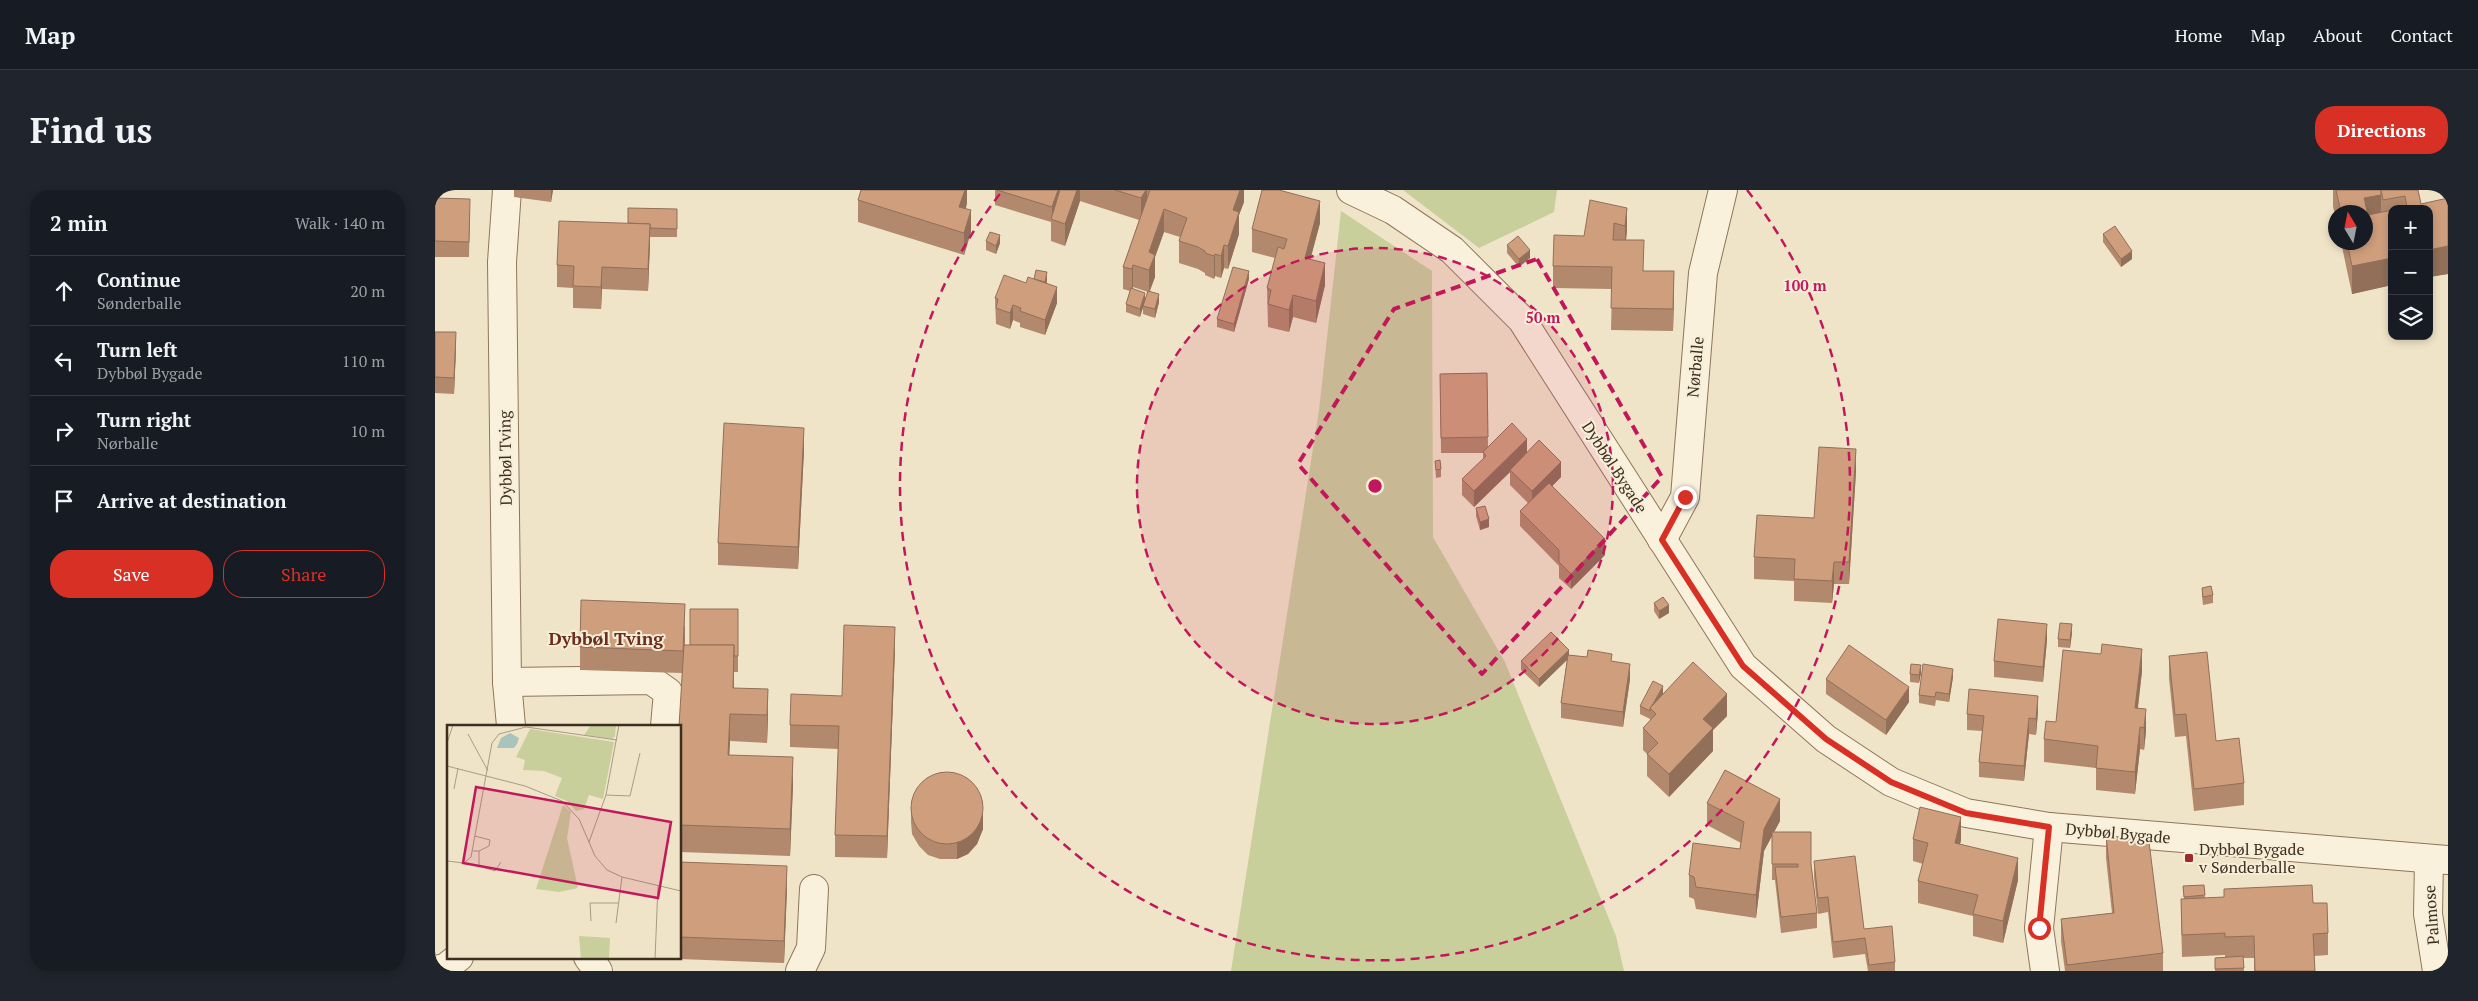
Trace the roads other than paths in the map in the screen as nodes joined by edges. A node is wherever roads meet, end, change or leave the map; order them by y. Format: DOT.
graph roads {
  1 [pos="507,190"];
  2 [pos="1351,190"];
  3 [pos="1723,190"];
  4 [pos="1662,540"];
  5 [pos="507,682"];
  6 [pos="511,725"];
  7 [pos="665,725"];
  8 [pos="2049,827"];
  9 [pos="2439,860"];
  10 [pos="814,889"];
  11 [pos="458,958"];
  12 [pos="589,958"];
  13 [pos="435,970"];
  14 [pos="598,971"];
  15 [pos="800,971"];
  16 [pos="2045,971"];
  17 [pos="2437,971"];
  1 -- 5 [label="street, Dybbøl Tving"];
  2 -- 4 [label="street, Dybbøl Bygade"];
  3 -- 4 [label="street, Nørballe"];
  4 -- 8 [label="street, Dybbøl Bygade"];
  5 -- 6 [label="street, Dybbøl Tving"];
  5 -- 7 [label="street"];
  8 -- 9 [label="street, Dybbøl Bygade"];
  8 -- 16 [label="street"];
  9 -- 17 [label="street, Palmose"];
  10 -- 15 [label="street"];
  11 -- 13 [label="street"];
  12 -- 14 [label="street"];
}
